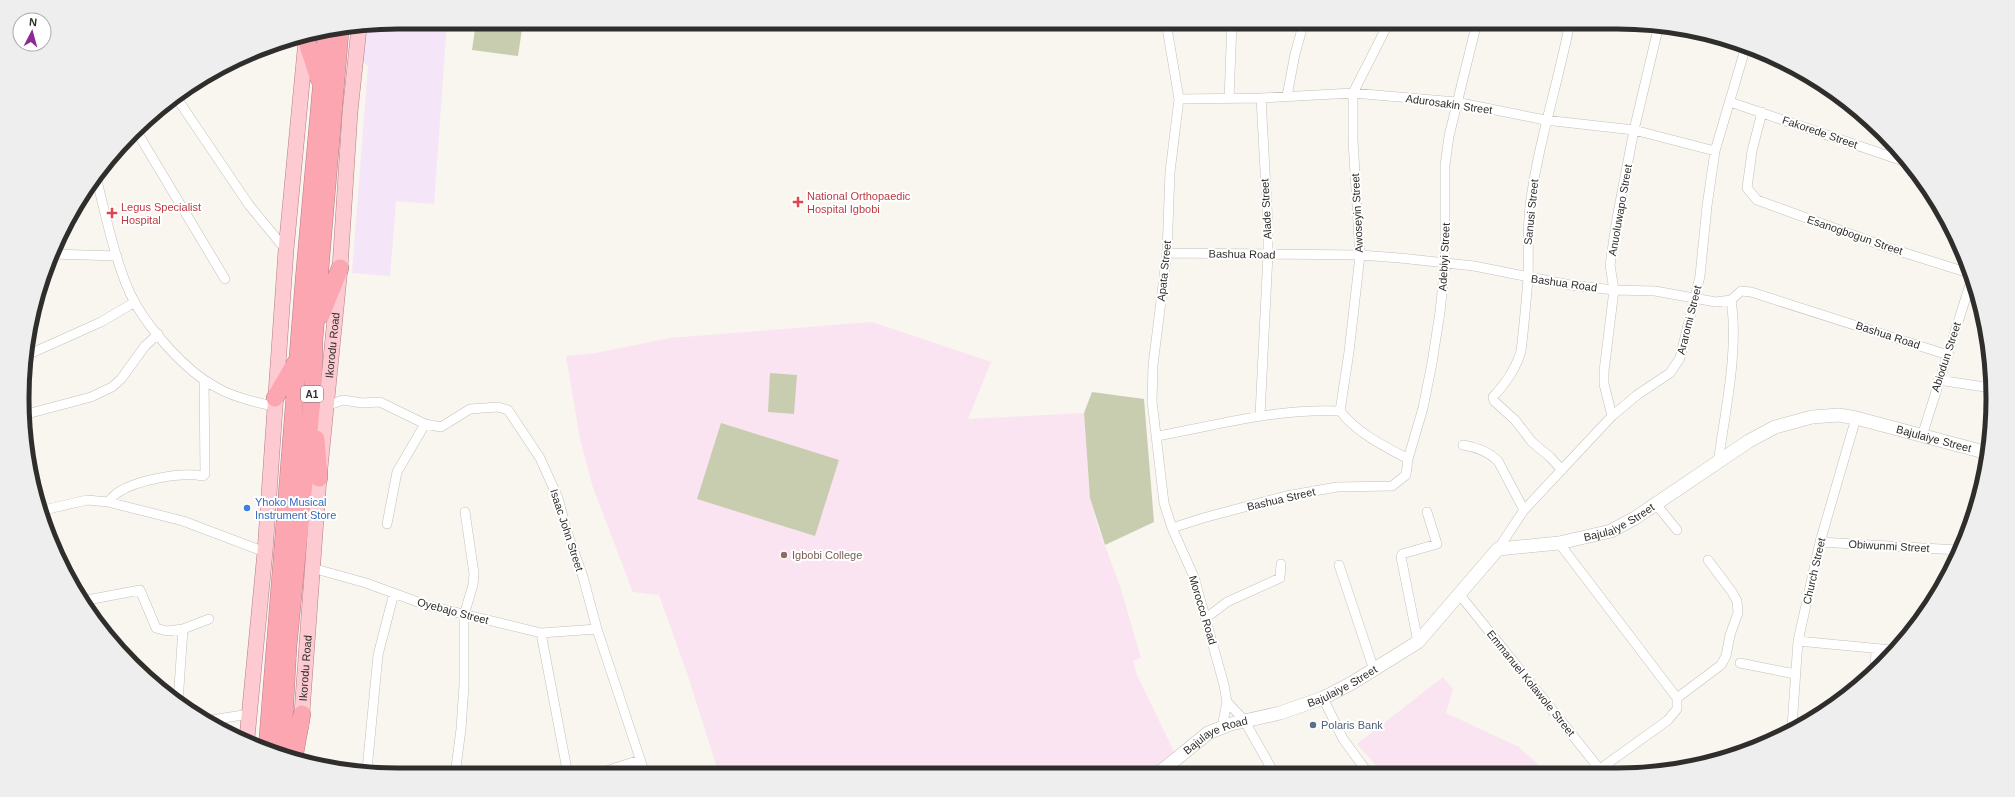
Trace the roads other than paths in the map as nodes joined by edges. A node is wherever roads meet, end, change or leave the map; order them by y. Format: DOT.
graph roads {
  1 [pos="1167,29"];
  2 [pos="1232,29"];
  3 [pos="1302,29"];
  4 [pos="1385,29"];
  5 [pos="1475,29"];
  6 [pos="1569,29"];
  7 [pos="359,31"];
  8 [pos="1657,31"];
  9 [pos="340,34"];
  10 [pos="326,36"];
  11 [pos="306,41"];
  12 [pos="307,41"];
  13 [pos="1744,52"];
  14 [pos="322,86"];
  15 [pos="1353,93"];
  16 [pos="1287,96"];
  17 [pos="1228,98"];
  18 [pos="1261,98"];
  19 [pos="1178,99"];
  20 [pos="179,101"];
  21 [pos="1456,102"];
  22 [pos="1730,102"];
  23 [pos="1762,112"];
  24 [pos="1545,120"];
  25 [pos="1634,130"];
  26 [pos="139,135"];
  27 [pos="1715,151"];
  28 [pos="1897,159"];
  29 [pos="98,184"];
  30 [pos="286,250"];
  31 [pos="1167,253"];
  32 [pos="1268,254"];
  33 [pos="58,255"];
  34 [pos="1360,255"];
  35 [pos="117,256"];
  36 [pos="1445,263"];
  37 [pos="340,268"];
  38 [pos="1963,270"];
  39 [pos="1528,278"];
  40 [pos="225,279"];
  41 [pos="1969,289"];
  42 [pos="1614,290"];
  43 [pos="1694,297"];
  44 [pos="1730,300"];
  45 [pos="135,302"];
  46 [pos="158,334"];
  47 [pos="314,340"];
  48 [pos="32,353"];
  49 [pos="1948,355"];
  50 [pos="298,359"];
  51 [pos="204,380"];
  52 [pos="1938,380"];
  53 [pos="1986,387"];
  54 [pos="313,389"];
  55 [pos="274,402"];
  56 [pos="326,406"];
  57 [pos="1340,411"];
  58 [pos="30,413"];
  59 [pos="1260,415"];
  60 [pos="1612,416"];
  61 [pos="1856,418"];
  62 [pos="425,424"];
  63 [pos="1156,436"];
  64 [pos="1922,436"];
  65 [pos="1463,445"];
  66 [pos="1982,452"];
  67 [pos="1408,459"];
  68 [pos="1718,463"];
  69 [pos="1562,470"];
  70 [pos="319,478"];
  71 [pos="1392,486"];
  72 [pos="108,502"];
  73 [pos="1655,503"];
  74 [pos="47,509"];
  75 [pos="1524,510"];
  76 [pos="465,512"];
  77 [pos="1428,512"];
  78 [pos="387,524"];
  79 [pos="1171,524"];
  80 [pos="1677,530"];
  81 [pos="1820,542"];
  82 [pos="1559,543"];
  83 [pos="1498,549"];
  84 [pos="1954,550"];
  85 [pos="265,552"];
  86 [pos="1708,560"];
  87 [pos="1281,564"];
  88 [pos="1339,565"];
  89 [pos="312,568"];
  90 [pos="394,593"];
  91 [pos="1460,595"];
  92 [pos="89,600"];
  93 [pos="464,615"];
  94 [pos="1206,618"];
  95 [pos="209,620"];
  96 [pos="183,628"];
  97 [pos="597,629"];
  98 [pos="541,633"];
  99 [pos="1418,642"];
  100 [pos="1798,642"];
  101 [pos="1876,650"];
  102 [pos="1887,650"];
  103 [pos="1875,662"];
  104 [pos="1740,663"];
  105 [pos="1374,670"];
  106 [pos="1795,674"];
  107 [pos="178,695"];
  108 [pos="1322,698"];
  109 [pos="1677,698"];
  110 [pos="1227,702"];
  111 [pos="1280,713"];
  112 [pos="249,714"];
  113 [pos="302,714"];
  114 [pos="216,719"];
  115 [pos="1244,720"];
  116 [pos="1792,723"];
  117 [pos="1222,727"];
  118 [pos="246,735"];
  119 [pos="267,744"];
  120 [pos="282,749"];
  121 [pos="295,753"];
  122 [pos="298,754"];
  123 [pos="640,760"];
  124 [pos="367,766"];
  125 [pos="456,768"];
  126 [pos="567,768"];
  127 [pos="613,768"];
  128 [pos="643,768"];
  129 [pos="1165,768"];
  130 [pos="1271,768"];
  131 [pos="1365,768"];
  132 [pos="1599,768"];
  133 [pos="1604,768"];
  1 -- 19 [label="street, Apata Street"];
  2 -- 17 [label="street"];
  3 -- 16 [label="street"];
  4 -- 15 [label="street, Awoseyin Street"];
  5 -- 21 [label="street, Adebiyi Street"];
  6 -- 24 [label="street, Sanusi Street"];
  7 -- 37 [label="main road, Ikorodu Road"];
  8 -- 25 [label="street, Anuoluwapo Street"];
  9 -- 47 [label="highway, Ikorodu Road / A1"];
  10 -- 14 [label="highway, A1"];
  11 -- 30 [label="main road"];
  12 -- 14 [label="highway"];
  13 -- 22 [label="street, Araromi Street"];
  14 -- 50 [label="highway, A1"];
  15 -- 16 [label="street, Adurosakin Street"];
  15 -- 21 [label="street, Adurosakin Street"];
  15 -- 34 [label="street, Awoseyin Street"];
  16 -- 18 [label="street, Adurosakin Street"];
  17 -- 18 [label="street, Adurosakin Street"];
  17 -- 19 [label="street, Adurosakin Street"];
  18 -- 32 [label="street, Alade Street"];
  19 -- 31 [label="street, Apata Street"];
  20 -- 30 [label="street"];
  21 -- 24 [label="street, Adurosakin Street"];
  21 -- 36 [label="street, Adebiyi Street"];
  22 -- 23 [label="street, Fakorede Street"];
  22 -- 27 [label="street, Araromi Street"];
  23 -- 28 [label="street, Fakorede Street"];
  23 -- 38 [label="street, Esanogbogun Street"];
  24 -- 25 [label="street, Adurosakin Street"];
  24 -- 39 [label="street, Sanusi Street"];
  25 -- 27 [label="street, Adurosakin Street"];
  25 -- 42 [label="street, Anuoluwapo Street"];
  26 -- 40 [label="street"];
  27 -- 43 [label="street, Araromi Street"];
  29 -- 35 [label="street"];
  30 -- 55 [label="main road"];
  31 -- 32 [label="street, Bashua Road"];
  31 -- 63 [label="street, Apata Street"];
  32 -- 34 [label="street, Bashua Road"];
  32 -- 59 [label="street, Alade Street"];
  33 -- 35 [label="street"];
  34 -- 36 [label="street, Bashua Road"];
  34 -- 57 [label="street, Awoseyin Street"];
  35 -- 45 [label="street"];
  36 -- 39 [label="street, Bashua Road"];
  36 -- 67 [label="street, Adebiyi Street"];
  37 -- 47 [label="highway"];
  37 -- 56 [label="main road, Ikorodu Road"];
  39 -- 42 [label="street, Bashua Road"];
  39 -- 69 [label="street, Sanusi Street"];
  41 -- 49 [label="street, Abiodun Street"];
  42 -- 43 [label="street, Bashua Road"];
  42 -- 60 [label="street, Anuoluwapo Street"];
  43 -- 44 [label="street, Bashua Road"];
  43 -- 60 [label="street, Araromi Street"];
  44 -- 49 [label="street, Bashua Road"];
  44 -- 68 [label="street"];
  45 -- 46 [label="street"];
  45 -- 48 [label="street"];
  46 -- 51 [label="street"];
  46 -- 58 [label="street"];
  47 -- 54 [label="highway, Ikorodu Road / A1"];
  49 -- 52 [label="street, Abiodun Street"];
  50 -- 55 [label="highway"];
  50 -- 119 [label="highway, A1"];
  51 -- 55 [label="street"];
  51 -- 72 [label="street"];
  52 -- 53 [label="street"];
  52 -- 64 [label="street, Abiodun Street"];
  54 -- 70 [label="highway"];
  54 -- 120 [label="highway, Ikorodu Road / A1"];
  55 -- 85 [label="main road"];
  56 -- 62 [label="street, Isaac John Street"];
  56 -- 70 [label="main road, Ikorodu Road"];
  57 -- 59 [label="street"];
  57 -- 67 [label="street"];
  59 -- 63 [label="street"];
  60 -- 69 [label="street, Araromi Street"];
  61 -- 64 [label="street, Bajulaiye Street"];
  61 -- 68 [label="street, Bajulaiye Street"];
  61 -- 81 [label="street, Church Street"];
  62 -- 78 [label="street"];
  62 -- 97 [label="street, Isaac John Street"];
  63 -- 79 [label="street, Apata Street"];
  64 -- 66 [label="street, Bajulaiye Street"];
  65 -- 75 [label="street"];
  67 -- 71 [label="street, Adebiyi Street"];
  68 -- 73 [label="street, Bajulaiye Street"];
  69 -- 75 [label="street, Araromi Street"];
  70 -- 89 [label="main road, Ikorodu Road"];
  71 -- 79 [label="street, Bashua Street"];
  72 -- 74 [label="street"];
  72 -- 85 [label="street"];
  73 -- 80 [label="street"];
  73 -- 82 [label="street, Bajulaiye Street"];
  75 -- 83 [label="street, Araromi Street"];
  76 -- 93 [label="street"];
  77 -- 99 [label="street"];
  79 -- 94 [label="street, Morocco Road"];
  81 -- 84 [label="street, Obiwunmi Street"];
  81 -- 100 [label="street, Church Street"];
  82 -- 83 [label="street, Bajulaiye Street"];
  82 -- 109 [label="street"];
  83 -- 91 [label="street, Bajulaiye Street"];
  85 -- 112 [label="main road"];
  86 -- 109 [label="street"];
  87 -- 94 [label="street"];
  88 -- 105 [label="street"];
  89 -- 90 [label="street, Oyebajo Street"];
  89 -- 113 [label="main road, Ikorodu Road"];
  90 -- 93 [label="street, Oyebajo Street"];
  90 -- 124 [label="street"];
  91 -- 99 [label="street, Bajulaiye Street"];
  91 -- 132 [label="street, Emmanuel Kolawole Street"];
  92 -- 96 [label="street"];
  93 -- 98 [label="street, Oyebajo Street"];
  93 -- 125 [label="street"];
  94 -- 110 [label="street, Morocco Road"];
  95 -- 96 [label="street"];
  96 -- 107 [label="street"];
  97 -- 98 [label="street, Oyebajo Street"];
  97 -- 123 [label="street, Isaac John Street"];
  98 -- 126 [label="street"];
  99 -- 105 [label="street, Bajulaiye Street"];
  100 -- 101 [label="street"];
  100 -- 106 [label="street, Church Street"];
  101 -- 102 [label="street"];
  101 -- 103 [label="street"];
  104 -- 106 [label="street"];
  105 -- 108 [label="street, Bajulaiye Street"];
  106 -- 116 [label="street, Church Street"];
  108 -- 111 [label="street, Bajulaiye Street"];
  108 -- 131 [label="street"];
  109 -- 133 [label="street"];
  110 -- 115 [label="street"];
  110 -- 117 [label="street, Morocco Road"];
  111 -- 115 [label="street, Bajulaye Road"];
  112 -- 114 [label="street"];
  112 -- 118 [label="main road"];
  113 -- 121 [label="highway"];
  113 -- 122 [label="main road, Ikorodu Road"];
  115 -- 117 [label="street, Bajulaye Road"];
  115 -- 130 [label="street"];
  117 -- 129 [label="street, Bajulaye Road"];
  123 -- 127 [label="street"];
  123 -- 128 [label="street, Isaac John Street"];
}
